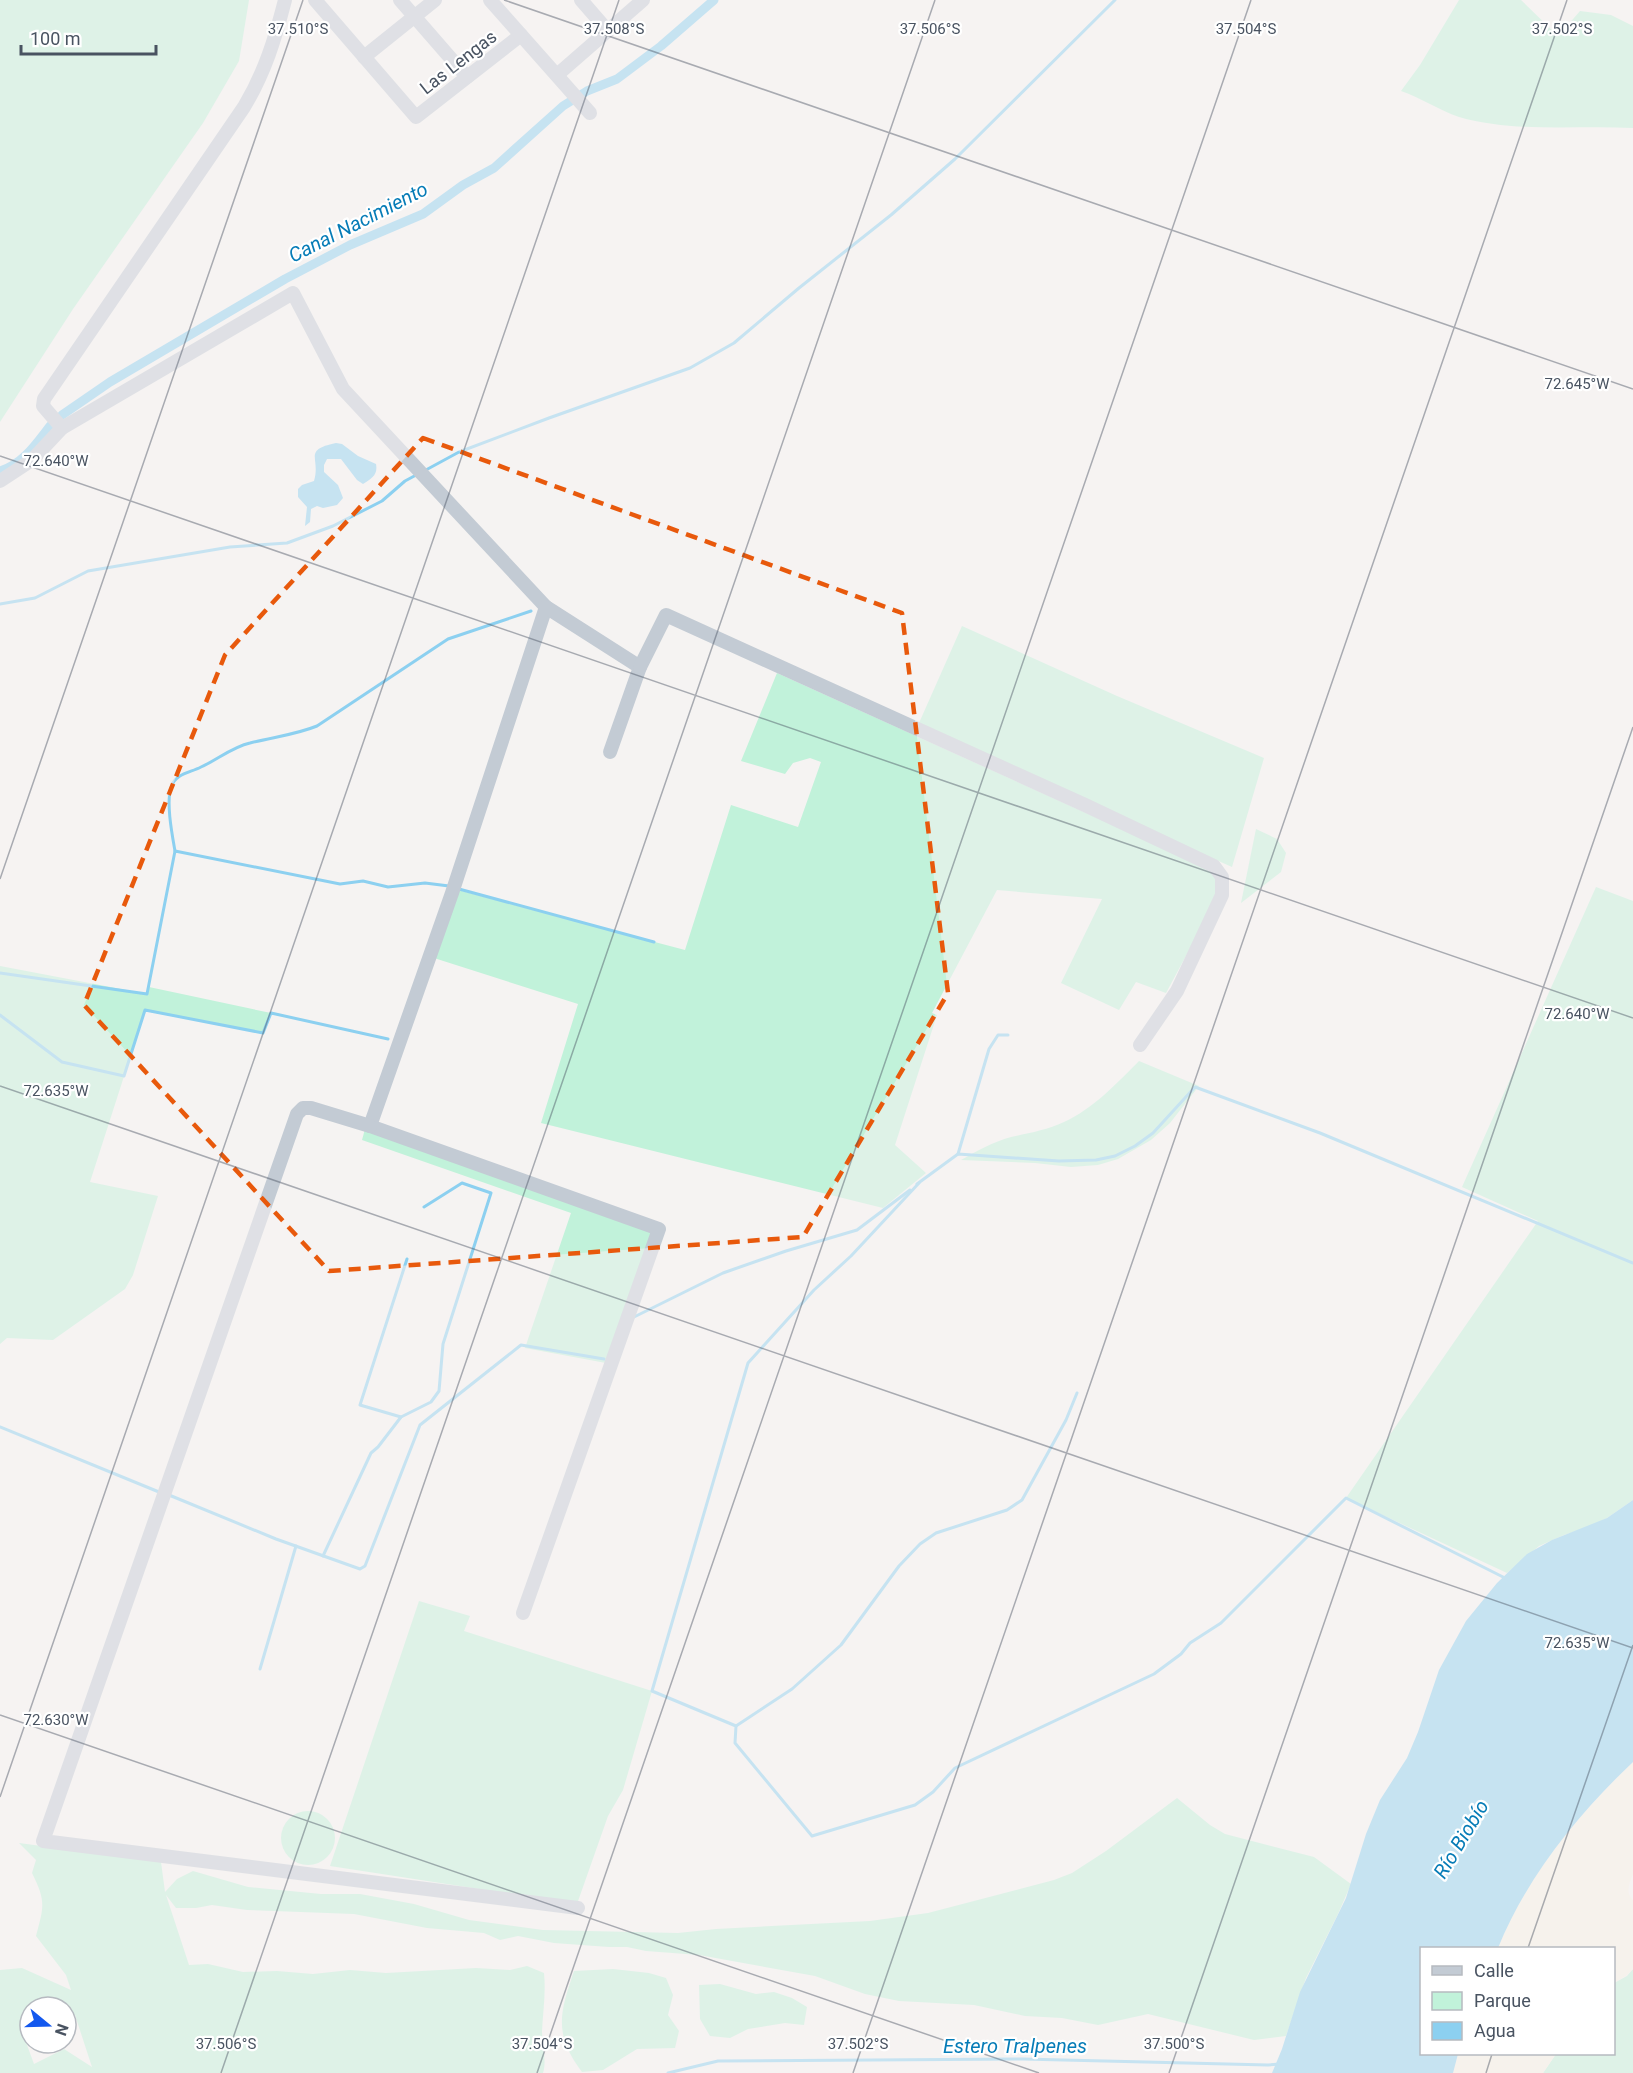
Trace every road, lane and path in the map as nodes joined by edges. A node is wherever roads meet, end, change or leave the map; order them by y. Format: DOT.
graph roads {
  1 [pos="285,0"];
  2 [pos="315,0"];
  3 [pos="400,0"];
  4 [pos="435,0"];
  5 [pos="490,0"];
  6 [pos="581,0"];
  7 [pos="643,0"];
  8 [pos="414,17"];
  9 [pos="608,31"];
  10 [pos="521,35"];
  11 [pos="364,57"];
  12 [pos="557,75"];
  13 [pos="467,77"];
  14 [pos="590,113"];
  15 [pos="62,428"];
  16 [pos="0,482"];
  17 [pos="546,608"];
  18 [pos="640,667"];
  19 [pos="610,752"];
  20 [pos="1140,1045"];
  21 [pos="370,1126"];
  22 [pos="523,1613"];
  23 [pos="578,1908"];
  1 -- 15 [label="street"];
  2 -- 11 [label="street"];
  3 -- 8 [label="street"];
  4 -- 8 [label="street"];
  5 -- 10 [label="street"];
  6 -- 9 [label="street"];
  7 -- 9 [label="street"];
  8 -- 11 [label="street"];
  8 -- 13 [label="street"];
  9 -- 12 [label="street"];
  10 -- 12 [label="street"];
  10 -- 13 [label="street, Las Lengas"];
  11 -- 13 [label="street, Las Lengas"];
  12 -- 14 [label="street"];
  15 -- 16 [label="street"];
  15 -- 17 [label="street"];
  17 -- 18 [label="street"];
  17 -- 21 [label="street"];
  18 -- 19 [label="street"];
  18 -- 20 [label="street"];
  21 -- 22 [label="street"];
  21 -- 23 [label="street"];
}
